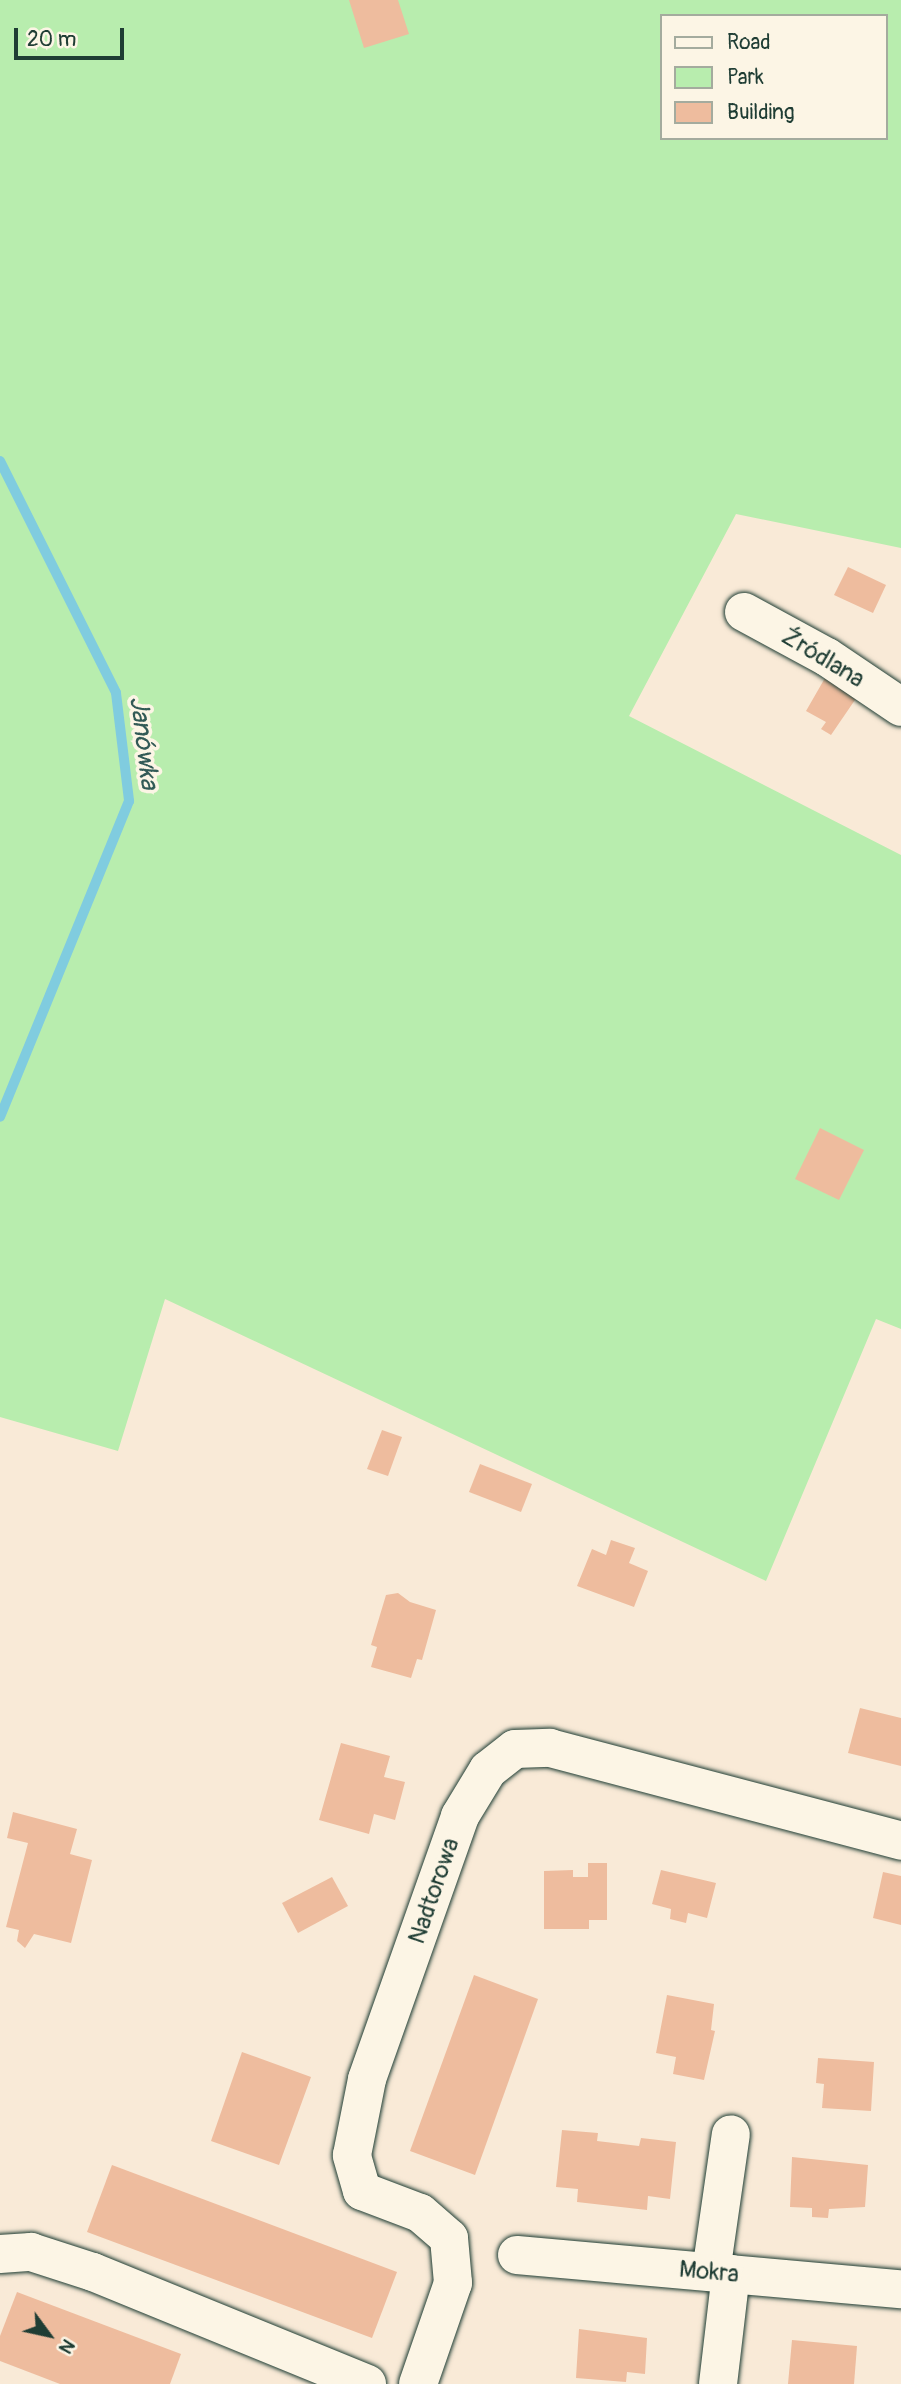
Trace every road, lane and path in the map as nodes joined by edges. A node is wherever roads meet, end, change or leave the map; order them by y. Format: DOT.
graph roads {
  1 [pos="744,612"];
  2 [pos="901,707"];
  3 [pos="901,1841"];
  4 [pos="732,2134"];
  5 [pos="0,2254"];
  6 [pos="517,2255"];
  7 [pos="721,2273"];
  8 [pos="901,2289"];
  9 [pos="367,2384"];
  10 [pos="418,2384"];
  11 [pos="718,2384"];
  1 -- 2 [label="street, Źródlana"];
  3 -- 10 [label="street, Nadtorowa"];
  4 -- 7 [label="street"];
  5 -- 9 [label="street"];
  6 -- 7 [label="street, Mokra"];
  7 -- 8 [label="street, Mokra"];
  7 -- 11 [label="street"];
}
